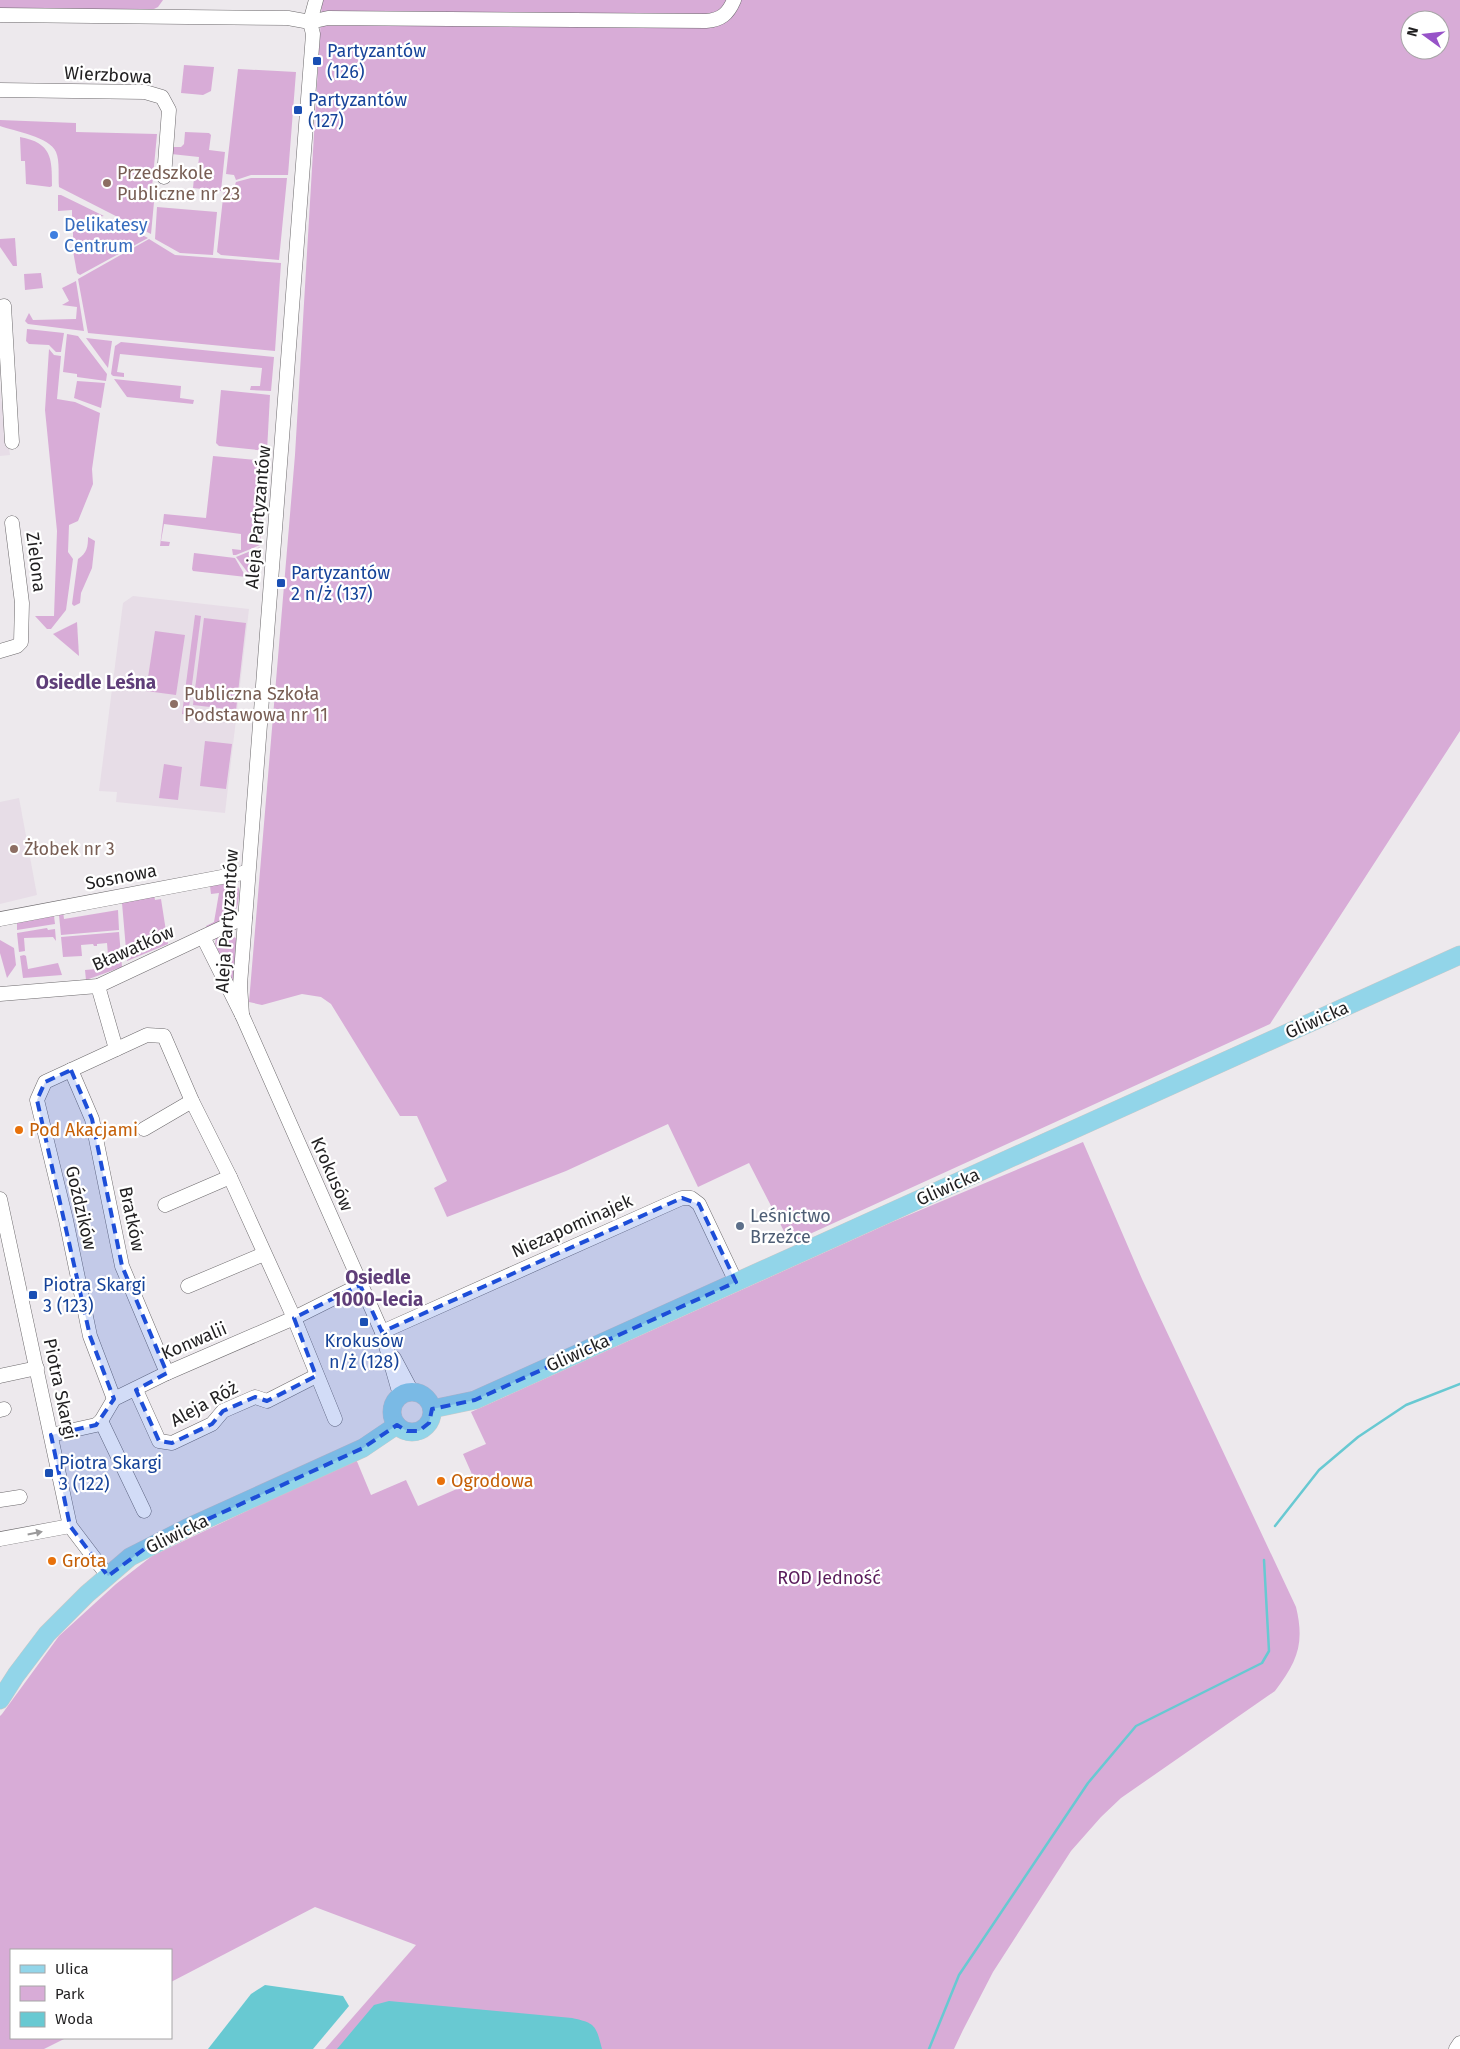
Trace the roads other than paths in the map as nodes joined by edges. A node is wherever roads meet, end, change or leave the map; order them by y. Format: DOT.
graph roads {
  1 [pos="316,0"];
  2 [pos="734,0"];
  3 [pos="0,15"];
  4 [pos="310,22"];
  5 [pos="0,90"];
  6 [pos="164,177"];
  7 [pos="2,306"];
  8 [pos="12,442"];
  9 [pos="12,523"];
  10 [pos="0,651"];
  11 [pos="248,872"];
  12 [pos="245,917"];
  13 [pos="0,919"];
  14 [pos="203,937"];
  15 [pos="1460,955"];
  16 [pos="98,986"];
  17 [pos="0,994"];
  18 [pos="242,1015"];
  19 [pos="116,1049"];
  20 [pos="70,1070"];
  21 [pos="192,1101"];
  22 [pos="144,1129"];
  23 [pos="230,1177"];
  24 [pos="0,1199"];
  25 [pos="165,1205"];
  26 [pos="3,1225"];
  27 [pos="264,1254"];
  28 [pos="736,1282"];
  29 [pos="360,1285"];
  30 [pos="188,1286"];
  31 [pos="294,1318"];
  32 [pos="382,1332"];
  33 [pos="36,1368"];
  34 [pos="167,1373"];
  35 [pos="0,1376"];
  36 [pos="316,1376"];
  37 [pos="136,1390"];
  38 [pos="406,1394"];
  39 [pos="114,1399"];
  40 [pos="432,1409"];
  41 [pos="335,1419"];
  42 [pos="101,1421"];
  43 [pos="397,1425"];
  44 [pos="51,1435"];
  45 [pos="20,1497"];
  46 [pos="0,1500"];
  47 [pos="144,1511"];
  48 [pos="70,1526"];
  49 [pos="0,1539"];
  50 [pos="108,1576"];
  51 [pos="0,1700"];
  52 [pos="1460,2043"];
  53 [pos="1456,2049"];
  1 -- 4 [label="street, Aleja Partyzantów"];
  2 -- 4 [label="street"];
  3 -- 4 [label="street"];
  4 -- 11 [label="street, Aleja Partyzantów"];
  5 -- 6 [label="street, Wierzbowa"];
  7 -- 8 [label="street"];
  9 -- 10 [label="street, Zielona"];
  11 -- 12 [label="street, Aleja Partyzantów"];
  11 -- 13 [label="street, Sosnowa"];
  12 -- 14 [label="street, Bławatków"];
  12 -- 18 [label="street, Aleja Partyzantów"];
  14 -- 16 [label="street, Bławatków"];
  14 -- 18 [label="street, Krokusów"];
  15 -- 28 [label="main road, Gliwicka"];
  16 -- 17 [label="street, Bławatków"];
  16 -- 19 [label="street"];
  18 -- 29 [label="street, Krokusów"];
  19 -- 20 [label="street"];
  19 -- 21 [label="street"];
  20 -- 34 [label="street, Bratków"];
  20 -- 39 [label="street, Goździków"];
  21 -- 22 [label="street"];
  21 -- 23 [label="street"];
  23 -- 25 [label="street"];
  23 -- 27 [label="street"];
  24 -- 26 [label="street, Piotra Skargi"];
  26 -- 33 [label="street, Piotra Skargi"];
  27 -- 30 [label="street"];
  27 -- 31 [label="street"];
  28 -- 32 [label="street, Niezapominajek"];
  28 -- 40 [label="main road, Gliwicka"];
  29 -- 31 [label="street, Konwalii"];
  29 -- 32 [label="street, Krokusów"];
  31 -- 34 [label="street, Konwalii"];
  31 -- 36 [label="street"];
  32 -- 38 [label="street, Krokusów"];
  33 -- 35 [label="street"];
  33 -- 44 [label="street, Piotra Skargi"];
  34 -- 37 [label="street, Konwalii"];
  36 -- 37 [label="street, Aleja Róż"];
  36 -- 41 [label="street"];
  37 -- 39 [label="street, Konwalii"];
  38 -- 40 [label="main road"];
  38 -- 43 [label="main road"];
  39 -- 42 [label="street"];
  40 -- 43 [label="main road"];
  42 -- 44 [label="street"];
  42 -- 47 [label="street"];
  43 -- 50 [label="main road, Gliwicka"];
  44 -- 48 [label="street, Piotra Skargi"];
  45 -- 46 [label="street"];
  49 -- 48 [label="street, one-way"];
  48 -- 50 [label="street, Piotra Skargi"];
  50 -- 51 [label="main road, Gliwicka"];
  52 -- 53 [label="street"];
}
